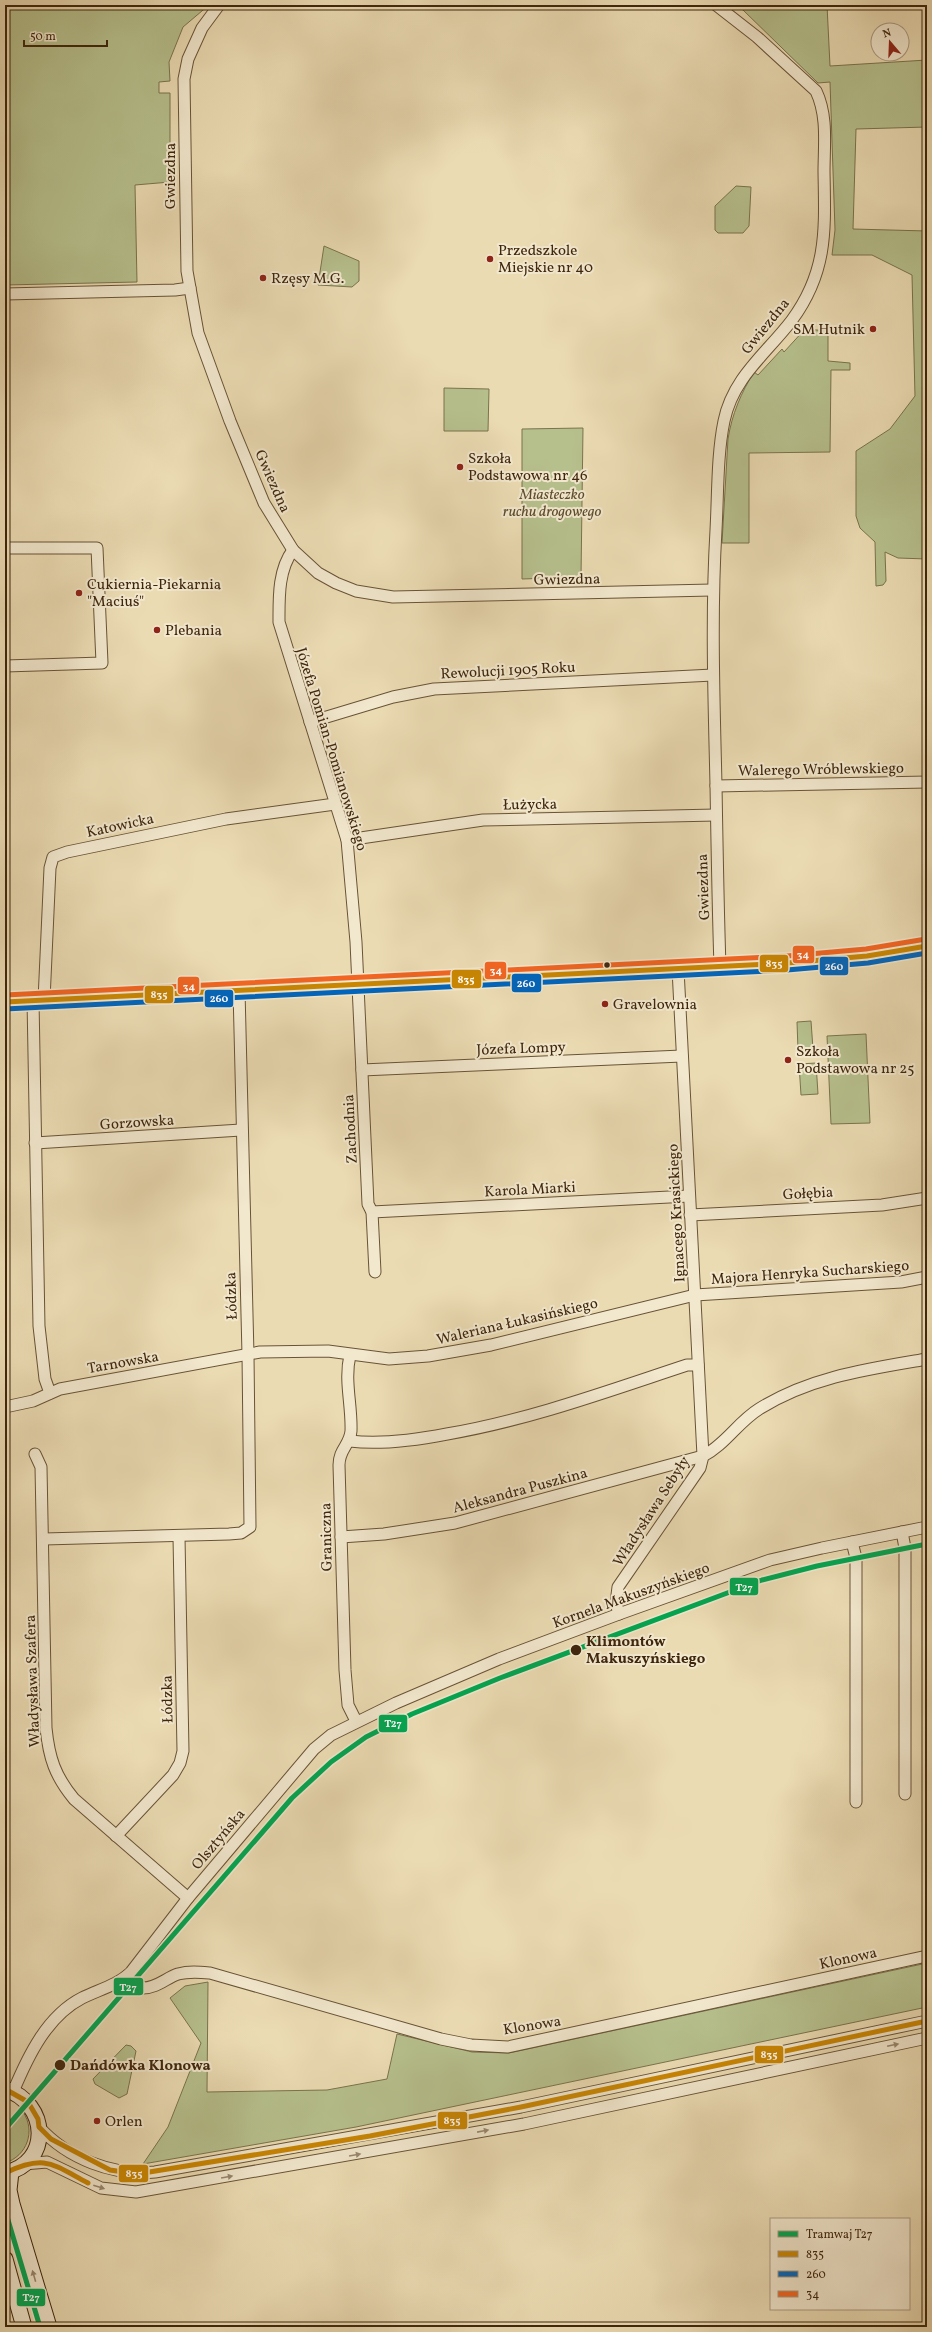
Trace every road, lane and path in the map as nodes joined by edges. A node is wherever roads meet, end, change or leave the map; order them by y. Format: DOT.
graph roads {
  1 [pos="219,5"];
  2 [pos="716,5"];
  3 [pos="190,288"];
  4 [pos="5,294"];
  5 [pos="5,548"];
  6 [pos="293,550"];
  7 [pos="712,590"];
  8 [pos="5,666"];
  9 [pos="713,675"];
  10 [pos="310,722"];
  11 [pos="927,782"];
  12 [pos="716,786"];
  13 [pos="335,804"];
  14 [pos="716,815"];
  15 [pos="347,840"];
  16 [pos="927,946"];
  17 [pos="720,967"];
  18 [pos="678,969"];
  19 [pos="357,984"];
  20 [pos="239,990"];
  21 [pos="38,1000"];
  22 [pos="5,1002"];
  23 [pos="682,1056"];
  24 [pos="362,1070"];
  25 [pos="241,1130"];
  26 [pos="36,1143"];
  27 [pos="690,1196"];
  28 [pos="927,1198"];
  29 [pos="372,1212"];
  30 [pos="690,1215"];
  31 [pos="375,1272"];
  32 [pos="927,1277"];
  33 [pos="695,1294"];
  34 [pos="248,1355"];
  35 [pos="350,1355"];
  36 [pos="927,1359"];
  37 [pos="698,1365"];
  38 [pos="50,1393"];
  39 [pos="5,1407"];
  40 [pos="350,1441"];
  41 [pos="35,1454"];
  42 [pos="703,1456"];
  43 [pos="927,1527"];
  44 [pos="902,1532"];
  45 [pos="179,1537"];
  46 [pos="341,1537"];
  47 [pos="44,1539"];
  48 [pos="852,1542"];
  49 [pos="620,1614"];
  50 [pos="356,1722"];
  51 [pos="905,1794"];
  52 [pos="856,1802"];
  53 [pos="116,1836"];
  54 [pos="188,1898"];
  55 [pos="927,1956"];
  56 [pos="127,1976"];
  57 [pos="927,2021"];
  58 [pos="927,2038"];
  59 [pos="9,2090"];
  60 [pos="39,2127"];
  61 [pos="24,2164"];
  62 [pos="8,2173"];
  63 [pos="5,2259"];
  64 [pos="24,2327"];
  65 [pos="49,2327"];
  1 -- 3 [label="street, Gwiezdna"];
  2 -- 7 [label="street, Gwiezdna"];
  3 -- 4 [label="street"];
  3 -- 6 [label="street, Gwiezdna"];
  5 -- 8 [label="street"];
  6 -- 7 [label="street, Gwiezdna"];
  6 -- 10 [label="street, Józefa Pomian-Pomianowskiego"];
  7 -- 9 [label="street, Gwiezdna"];
  9 -- 10 [label="street, Rewolucji 1905 Roku"];
  9 -- 12 [label="street, Gwiezdna"];
  10 -- 13 [label="street, Józefa Pomian-Pomianowskiego"];
  11 -- 12 [label="street, Walerego Wróblewskiego"];
  12 -- 14 [label="street, Gwiezdna"];
  13 -- 15 [label="street, Józefa Pomian-Pomianowskiego"];
  13 -- 21 [label="street, Katowicka"];
  14 -- 15 [label="street, Łużycka"];
  14 -- 17 [label="street, Gwiezdna"];
  15 -- 19 [label="street, Józefa Pomian-Pomianowskiego"];
  16 -- 17 [label="street"];
  17 -- 18 [label="street"];
  18 -- 19 [label="street"];
  18 -- 23 [label="street, Ignacego Krasickiego"];
  19 -- 20 [label="street"];
  19 -- 24 [label="street, Zachodnia"];
  20 -- 21 [label="street"];
  20 -- 25 [label="street, Łódzka"];
  21 -- 22 [label="street"];
  21 -- 26 [label="street"];
  23 -- 24 [label="street, Józefa Lompy"];
  23 -- 27 [label="street, Ignacego Krasickiego"];
  24 -- 29 [label="street, Zachodnia"];
  25 -- 26 [label="street, Gorzowska"];
  25 -- 34 [label="street, Łódzka"];
  26 -- 38 [label="street"];
  27 -- 29 [label="street, Karola Miarki"];
  27 -- 30 [label="street, Ignacego Krasickiego"];
  28 -- 30 [label="street, Gołębia"];
  29 -- 31 [label="street, Zachodnia"];
  30 -- 33 [label="street, Ignacego Krasickiego"];
  32 -- 33 [label="street, Majora Henryka Sucharskiego"];
  33 -- 35 [label="street, Waleriana Łukasińskiego"];
  33 -- 37 [label="street, Ignacego Krasickiego"];
  34 -- 35 [label="street, Waleriana Łukasińskiego"];
  34 -- 38 [label="street, Tarnowska"];
  34 -- 45 [label="street, Łódzka"];
  35 -- 40 [label="street"];
  36 -- 42 [label="street, Władysława Sebyły"];
  37 -- 40 [label="street"];
  37 -- 42 [label="street, Ignacego Krasickiego"];
  38 -- 39 [label="street, Tarnowska"];
  40 -- 46 [label="street, Graniczna"];
  41 -- 47 [label="street, Władysława Szafera"];
  42 -- 46 [label="street, Aleksandra Puszkina"];
  42 -- 49 [label="street, Władysława Sebyły"];
  43 -- 44 [label="street, Kornela Makuszyńskiego"];
  44 -- 48 [label="street, Kornela Makuszyńskiego"];
  44 -- 51 [label="street"];
  45 -- 47 [label="street, Łódzka"];
  45 -- 53 [label="street, Łódzka"];
  46 -- 50 [label="street, Graniczna"];
  47 -- 53 [label="street, Władysława Szafera"];
  48 -- 49 [label="street, Kornela Makuszyńskiego"];
  48 -- 52 [label="street"];
  49 -- 50 [label="street, Kornela Makuszyńskiego"];
  50 -- 54 [label="street, Olsztyńska"];
  53 -- 54 [label="street, Władysława Szafera"];
  54 -- 56 [label="street, Olsztyńska"];
  55 -- 56 [label="street, Klonowa"];
  56 -- 59 [label="street, Olsztyńska"];
  57 -- 60 [label="street"];
  61 -- 58 [label="street, one-way"];
  59 -- 60 [label="main road"];
  60 -- 61 [label="main road"];
  61 -- 62 [label="main road"];
  65 -- 62 [label="main road, one-way"];
  63 -- 64 [label="main road"];
}
